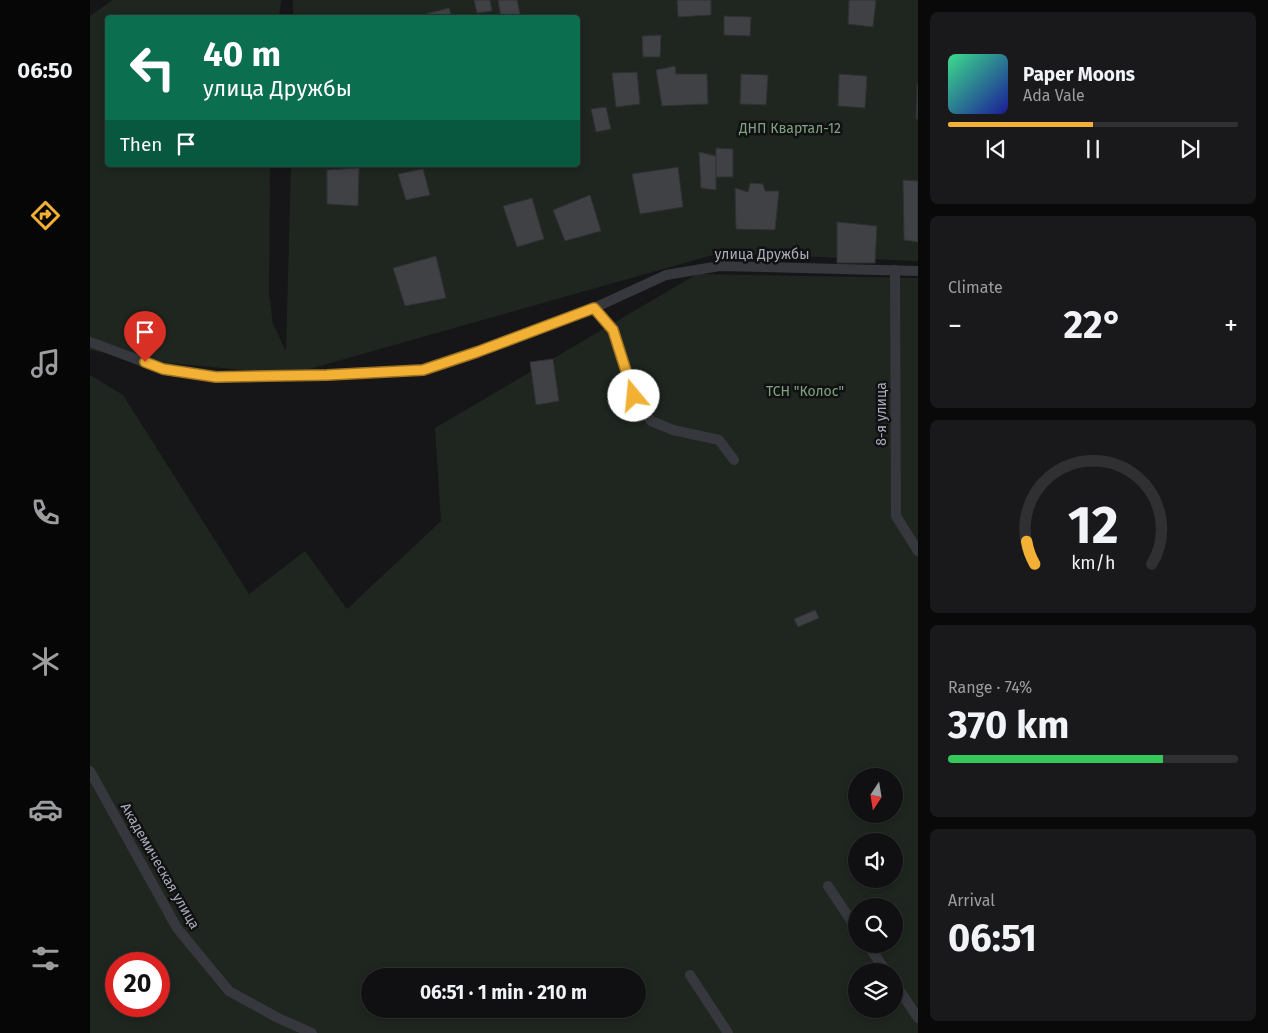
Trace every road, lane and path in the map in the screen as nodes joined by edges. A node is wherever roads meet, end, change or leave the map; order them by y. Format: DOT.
graph roads {
  1 [pos="895,270"];
  2 [pos="918,271"];
  3 [pos="594,308"];
  4 [pos="90,342"];
  5 [pos="734,460"];
  6 [pos="918,551"];
  7 [pos="90,771"];
  8 [pos="828,886"];
  9 [pos="848,916"];
  10 [pos="690,975"];
  11 [pos="903,996"];
  12 [pos="918,1018"];
  13 [pos="312,1033"];
  14 [pos="728,1033"];
  1 -- 2 [label="lane, улица Дружбы"];
  1 -- 3 [label="lane, улица Дружбы"];
  1 -- 6 [label="lane, 8-я улица"];
  3 -- 4 [label="lane, улица Дружбы"];
  3 -- 5 [label="lane"];
  7 -- 13 [label="lane, Академическая улица"];
  8 -- 9 [label="lane"];
  10 -- 14 [label="lane"];
  11 -- 12 [label="lane"];
}
